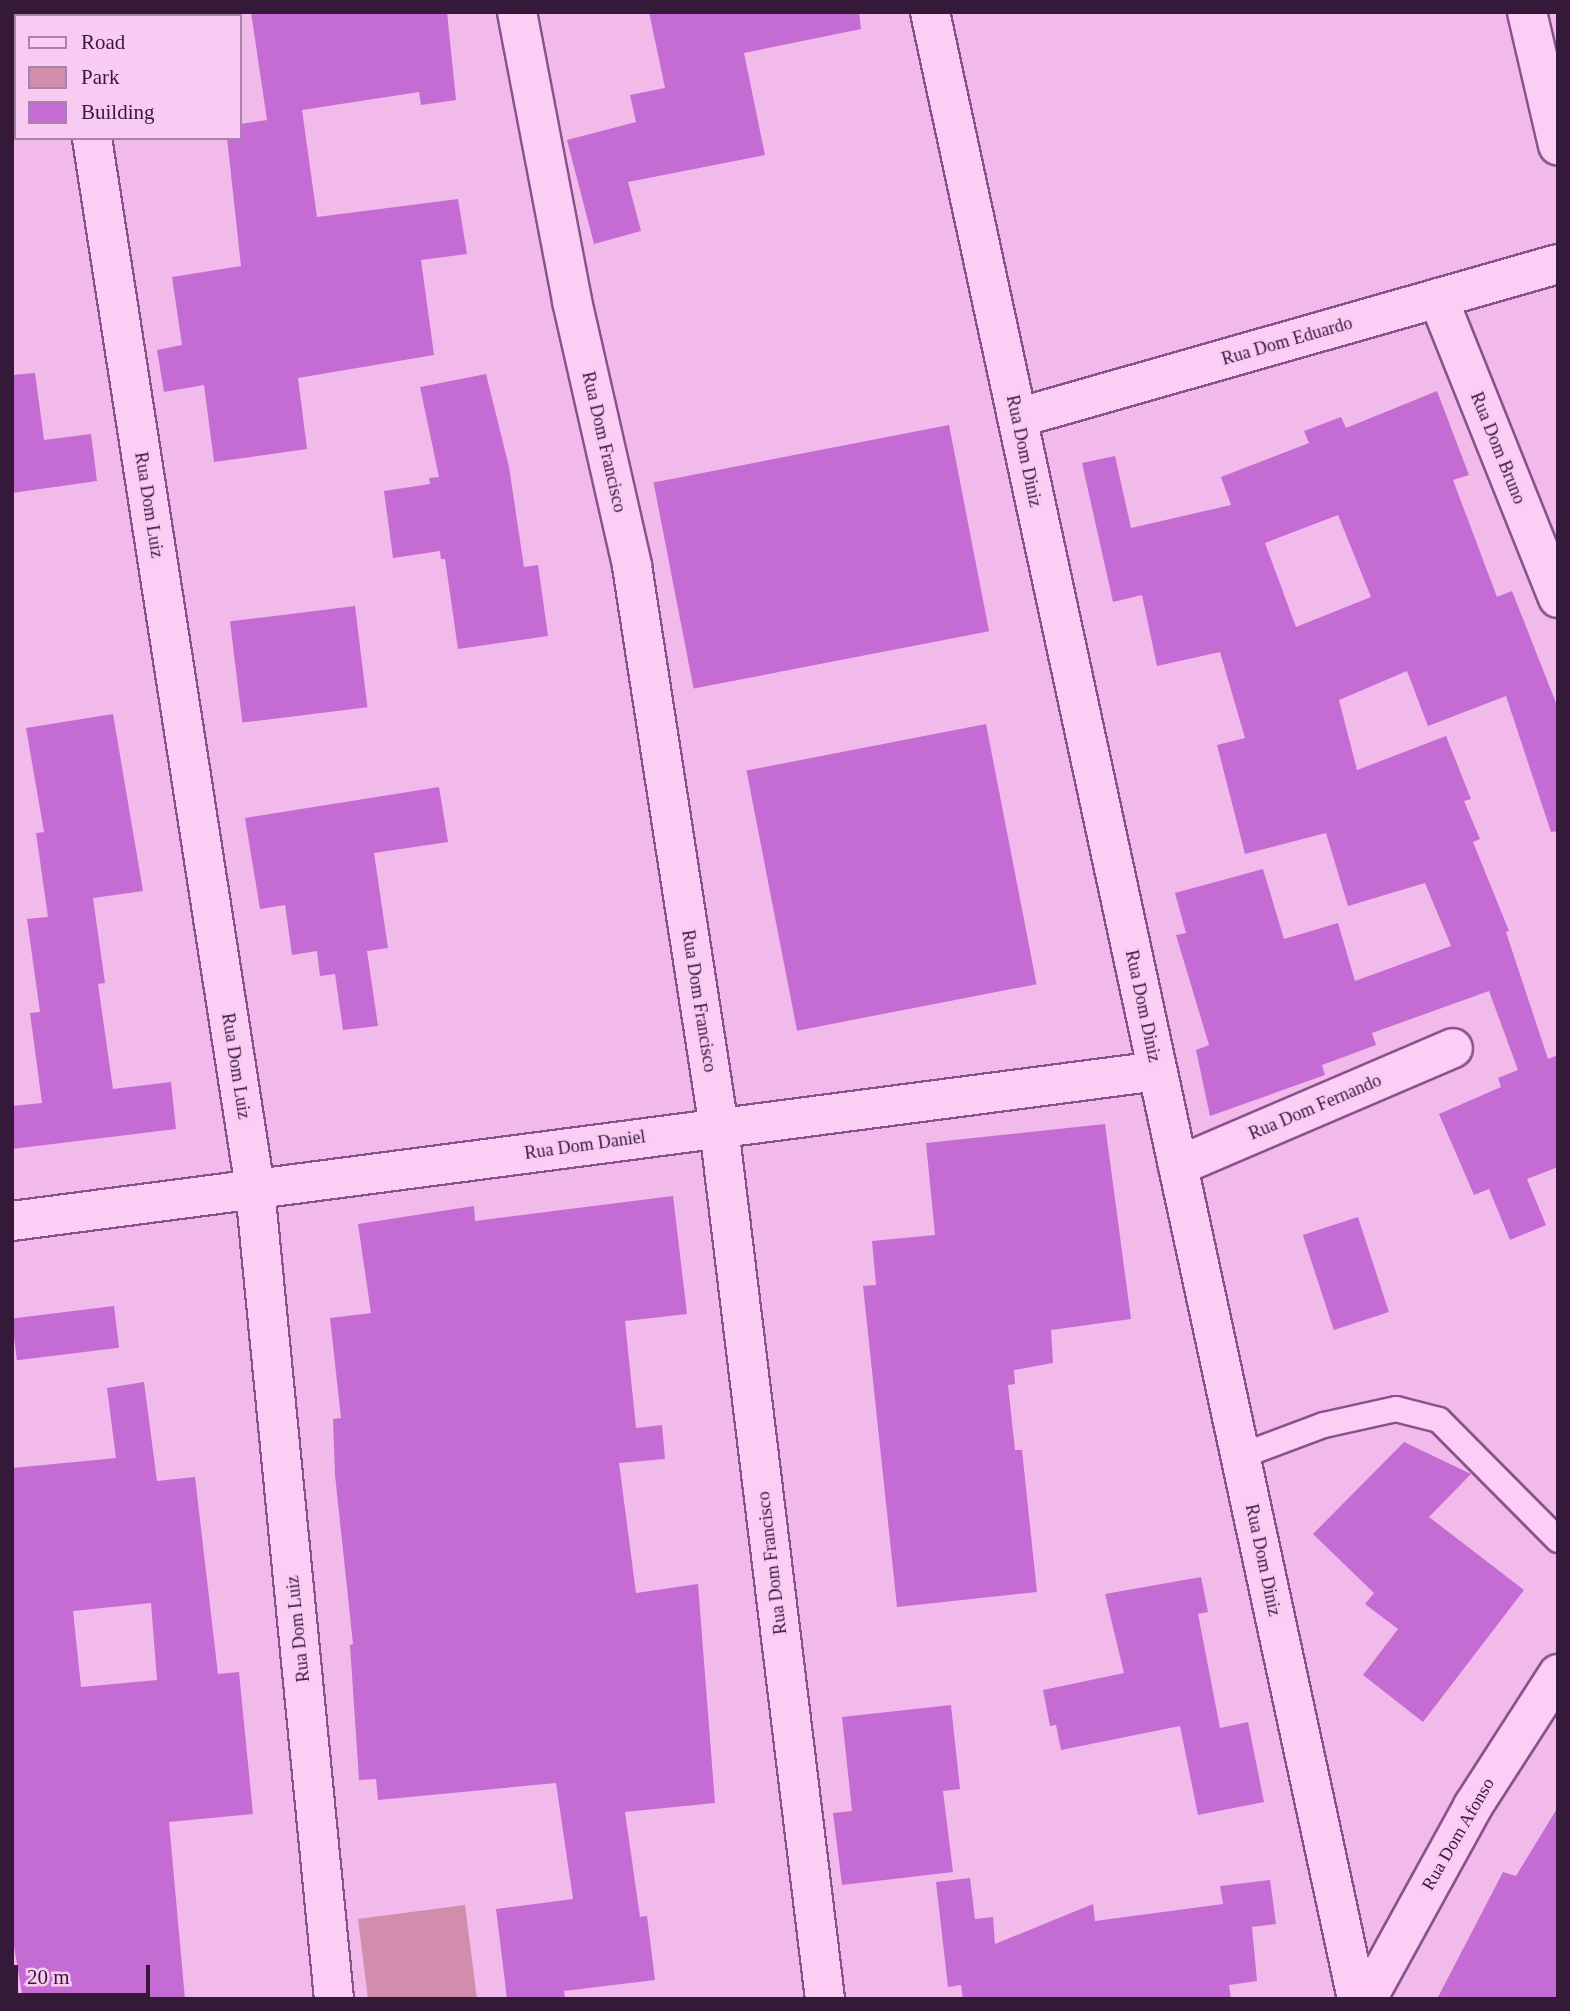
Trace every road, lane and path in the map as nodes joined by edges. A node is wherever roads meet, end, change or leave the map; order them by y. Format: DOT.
graph roads {
  1 [pos="517,12"];
  2 [pos="930,12"];
  3 [pos="1527,12"];
  4 [pos="92,140"];
  5 [pos="1558,145"];
  6 [pos="1558,264"];
  7 [pos="1438,298"];
  8 [pos="1017,418"];
  9 [pos="1558,598"];
  10 [pos="1453,1048"];
  11 [pos="1157,1071"];
  12 [pos="719,1128"];
  13 [pos="1178,1166"];
  14 [pos="256,1189"];
  15 [pos="12,1221"];
  16 [pos="1241,1456"];
  17 [pos="1558,1540"];
  18 [pos="1558,1674"];
  19 [pos="334,1999"];
  20 [pos="825,1999"];
  21 [pos="1357,1999"];
  22 [pos="1367,1999"];
  1 -- 12 [label="street, Rua Dom Francisco"];
  2 -- 8 [label="street, Rua Dom Diniz"];
  3 -- 5 [label="street"];
  4 -- 14 [label="street, Rua Dom Luiz"];
  6 -- 7 [label="street, Rua Dom Eduardo"];
  7 -- 8 [label="street, Rua Dom Eduardo"];
  7 -- 9 [label="street, Rua Dom Bruno"];
  8 -- 11 [label="street, Rua Dom Diniz"];
  10 -- 13 [label="street, Rua Dom Fernando"];
  11 -- 12 [label="street, Rua Dom Daniel"];
  11 -- 13 [label="street, Rua Dom Diniz"];
  12 -- 14 [label="street, Rua Dom Daniel"];
  12 -- 20 [label="street, Rua Dom Francisco"];
  13 -- 16 [label="street, Rua Dom Diniz"];
  14 -- 15 [label="street, Rua Dom Daniel"];
  14 -- 19 [label="street, Rua Dom Luiz"];
  16 -- 17 [label="lane"];
  16 -- 21 [label="street, Rua Dom Diniz"];
  18 -- 22 [label="street, Rua Dom Afonso"];
}
